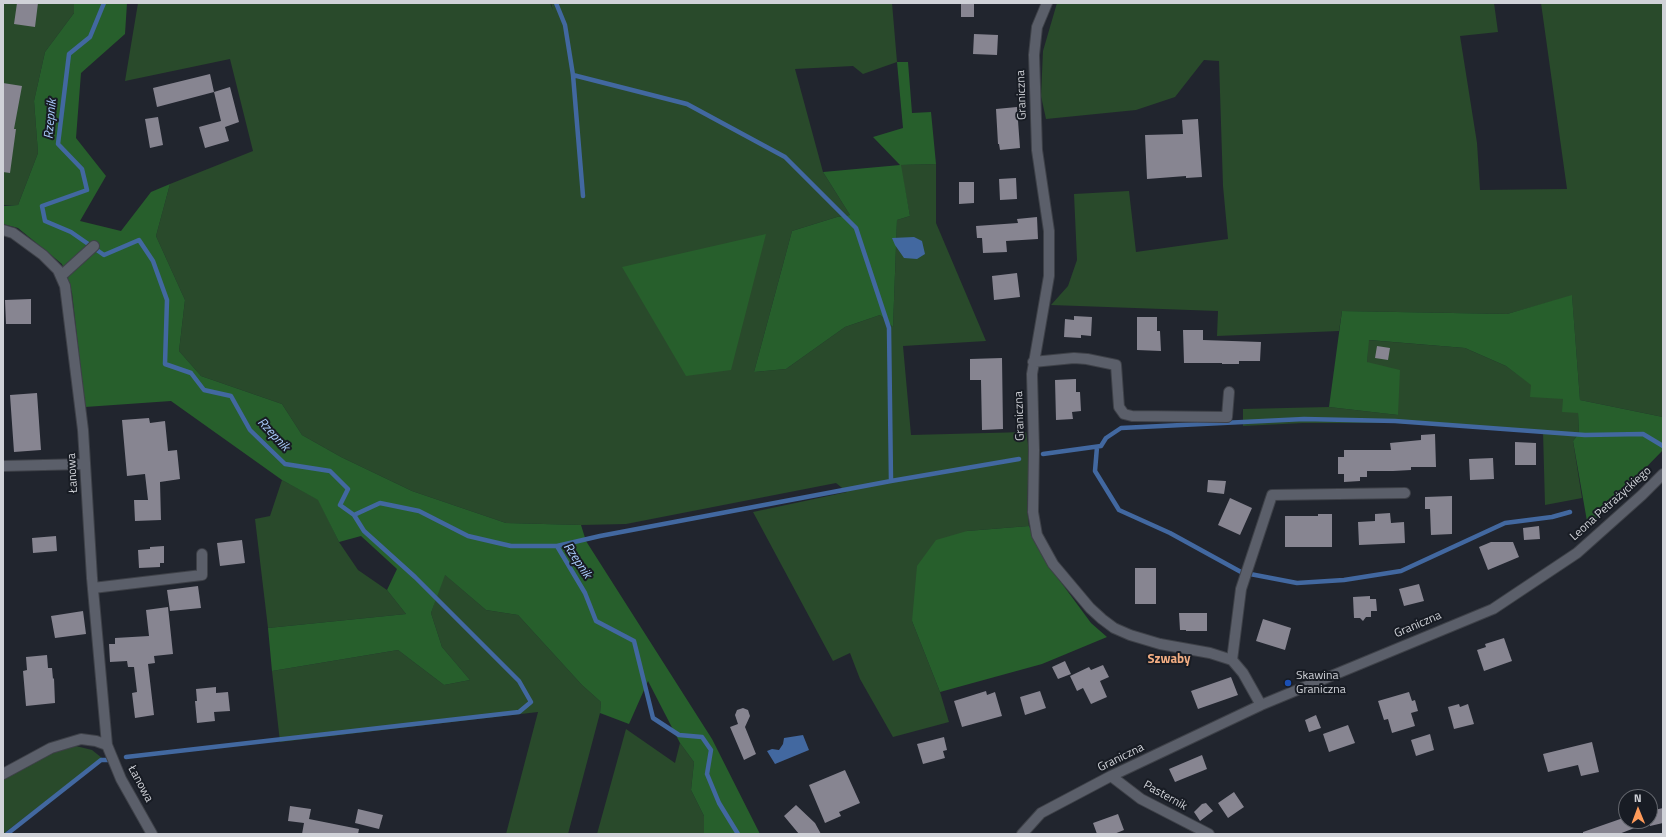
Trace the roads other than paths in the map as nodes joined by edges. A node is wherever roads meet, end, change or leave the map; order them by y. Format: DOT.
graph roads {
  1 [pos="1047,3"];
  2 [pos="3,230"];
  3 [pos="91,248"];
  4 [pos="61,276"];
  5 [pos="1033,362"];
  6 [pos="1228,392"];
  7 [pos="85,464"];
  8 [pos="3,466"];
  9 [pos="1663,474"];
  10 [pos="1405,494"];
  11 [pos="1577,553"];
  12 [pos="202,554"];
  13 [pos="93,588"];
  14 [pos="1232,660"];
  15 [pos="1261,705"];
  16 [pos="107,745"];
  17 [pos="3,774"];
  18 [pos="1111,776"];
  19 [pos="152,834"];
  20 [pos="1022,834"];
  21 [pos="1209,834"];
  1 -- 5 [label="street, Graniczna"];
  2 -- 4 [label="street, Łanowa"];
  3 -- 4 [label="street"];
  4 -- 7 [label="street, Łanowa"];
  5 -- 6 [label="street"];
  5 -- 14 [label="street, Graniczna"];
  7 -- 8 [label="street"];
  7 -- 13 [label="street, Łanowa"];
  9 -- 11 [label="street, Leona Petrażyckiego"];
  10 -- 14 [label="street"];
  11 -- 15 [label="street, Graniczna"];
  12 -- 13 [label="street"];
  13 -- 16 [label="street, Łanowa"];
  14 -- 15 [label="street"];
  15 -- 18 [label="street, Graniczna"];
  16 -- 17 [label="street"];
  16 -- 19 [label="street, Łanowa"];
  18 -- 20 [label="street, Graniczna"];
  18 -- 21 [label="street, Pasternik"];
}
